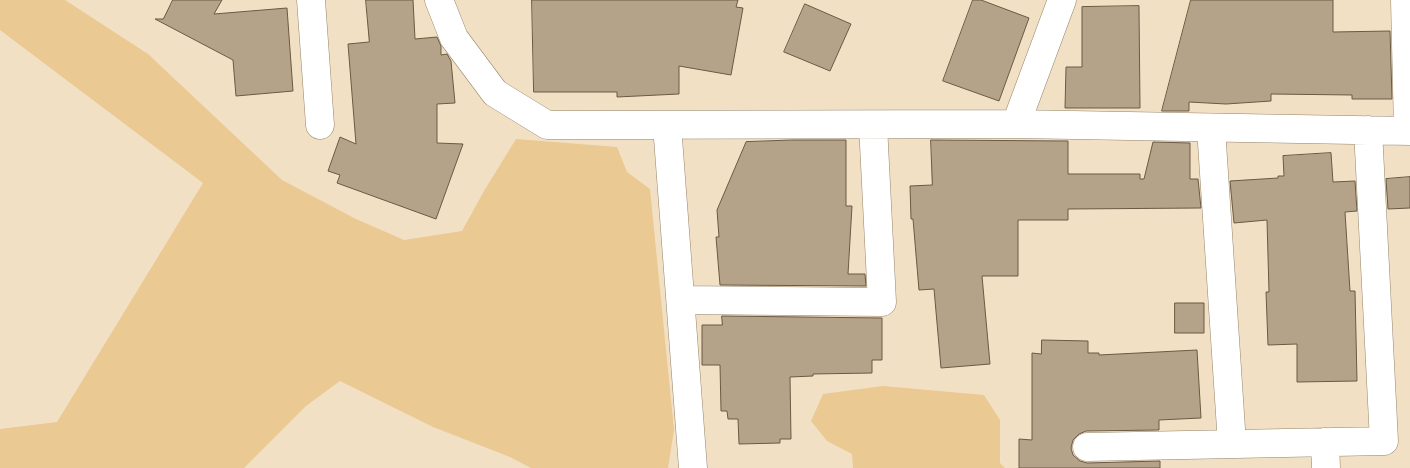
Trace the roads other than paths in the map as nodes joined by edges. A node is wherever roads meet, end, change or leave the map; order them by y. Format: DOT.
graph roads {
  1 [pos="439,0"];
  2 [pos="1062,0"];
  3 [pos="1405,0"];
  4 [pos="307,3"];
  5 [pos="1016,124"];
  6 [pos="320,125"];
  7 [pos="667,125"];
  8 [pos="873,125"];
  9 [pos="1211,128"];
  10 [pos="1368,130"];
  11 [pos="1409,131"];
  12 [pos="681,300"];
  13 [pos="1232,444"];
  14 [pos="1087,448"];
  15 [pos="1326,455"];
  16 [pos="693,468"];
  1 -- 7 [label="street"];
  2 -- 5 [label="street"];
  3 -- 11 [label="street"];
  4 -- 6 [label="street"];
  5 -- 8 [label="street"];
  5 -- 9 [label="street"];
  7 -- 8 [label="street"];
  7 -- 12 [label="street"];
  8 -- 12 [label="street"];
  9 -- 10 [label="street"];
  9 -- 13 [label="street"];
  10 -- 11 [label="street"];
  10 -- 15 [label="street"];
  12 -- 16 [label="street"];
  13 -- 14 [label="street"];
  13 -- 15 [label="street"];
}
